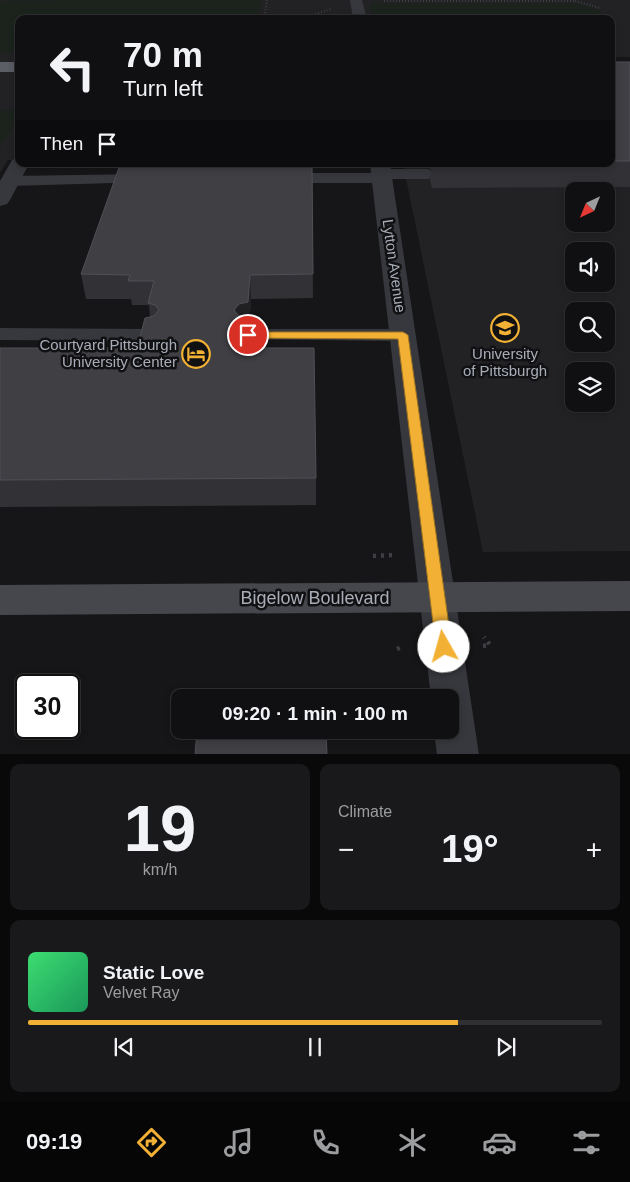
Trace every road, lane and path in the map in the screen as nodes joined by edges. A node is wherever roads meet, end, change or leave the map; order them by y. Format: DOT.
graph roads {
  1 [pos="267,0"];
  2 [pos="516,0"];
  3 [pos="572,0"];
  4 [pos="356,1"];
  5 [pos="575,1"];
  6 [pos="600,8"];
  7 [pos="264,15"];
  8 [pos="359,15"];
  9 [pos="0,67"];
  10 [pos="15,67"];
  11 [pos="15,172"];
  12 [pos="381,172"];
  13 [pos="428,174"];
  14 [pos="270,178"];
  15 [pos="155,179"];
  16 [pos="0,200"];
  17 [pos="0,334"];
  18 [pos="150,335"];
  19 [pos="248,335"];
  20 [pos="403,335"];
  21 [pos="394,555"];
  22 [pos="373,556"];
  23 [pos="630,596"];
  24 [pos="438,597"];
  25 [pos="0,600"];
  26 [pos="484,637"];
  27 [pos="490,645"];
  28 [pos="404,646"];
  29 [pos="397,650"];
  30 [pos="458,754"];
  1 -- 7 [label="path"];
  2 -- 4 [label="path"];
  2 -- 5 [label="path"];
  3 -- 5 [label="path"];
  4 -- 8 [label="street"];
  5 -- 6 [label="path"];
  9 -- 10 [label="highway"];
  11 -- 15 [label="lane"];
  11 -- 16 [label="street"];
  12 -- 13 [label="lane"];
  12 -- 14 [label="lane"];
  12 -- 20 [label="street, Lytton Avenue"];
  17 -- 18 [label="lane"];
  19 -- 20 [label="lane"];
  20 -- 24 [label="street, Lytton Avenue"];
  21 -- 22 [label="path"];
  23 -- 24 [label="main road, Bigelow Boulevard"];
  24 -- 25 [label="main road, Bigelow Boulevard"];
  24 -- 30 [label="street, Lytton Avenue"];
  26 -- 27 [label="path"];
  28 -- 29 [label="path"];
}
